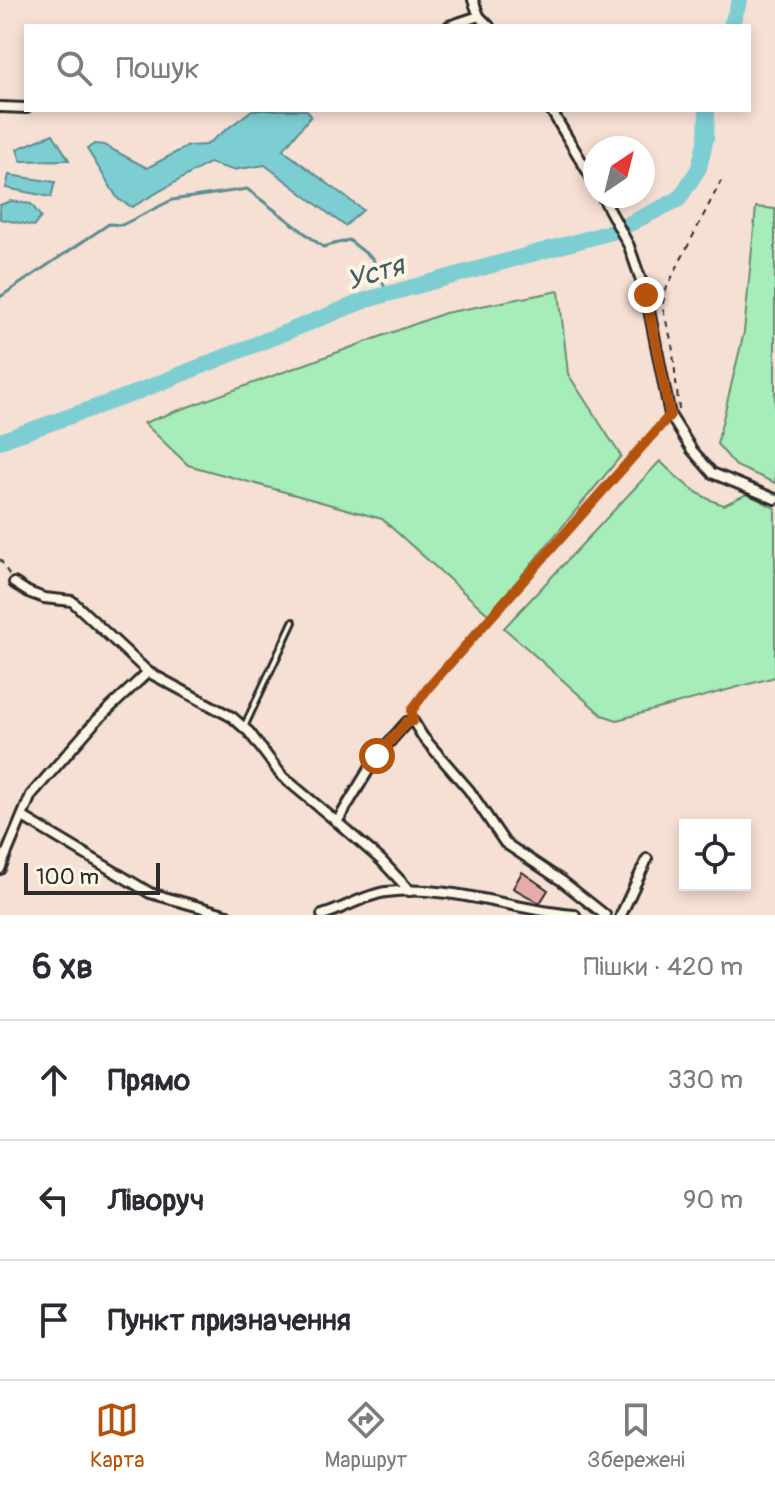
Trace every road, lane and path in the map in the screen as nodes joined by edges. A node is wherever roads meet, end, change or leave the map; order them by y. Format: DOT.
graph roads {
  1 [pos="473,0"];
  2 [pos="479,16"];
  3 [pos="455,24"];
  4 [pos="487,24"];
  5 [pos="0,107"];
  6 [pos="24,108"];
  7 [pos="552,112"];
  8 [pos="583,164"];
  9 [pos="721,181"];
  10 [pos="610,208"];
  11 [pos="670,415"];
  12 [pos="775,499"];
  13 [pos="0,559"];
  14 [pos="14,583"];
  15 [pos="293,622"];
  16 [pos="148,672"];
  17 [pos="413,721"];
  18 [pos="244,728"];
  19 [pos="23,817"];
  20 [pos="337,822"];
  21 [pos="647,859"];
  22 [pos="0,869"];
  23 [pos="410,891"];
  24 [pos="228,915"];
  25 [pos="322,915"];
  26 [pos="575,915"];
  27 [pos="605,915"];
  28 [pos="621,915"];
  1 -- 2 [label="street"];
  2 -- 3 [label="street"];
  2 -- 4 [label="street"];
  5 -- 6 [label="street"];
  7 -- 8 [label="street"];
  9 -- 11 [label="path"];
  10 -- 11 [label="street"];
  11 -- 12 [label="street"];
  11 -- 17 [label="path"];
  13 -- 14 [label="path"];
  14 -- 16 [label="street"];
  15 -- 18 [label="lane"];
  16 -- 18 [label="street"];
  16 -- 19 [label="street"];
  17 -- 20 [label="street"];
  17 -- 27 [label="street"];
  18 -- 20 [label="street"];
  19 -- 22 [label="street"];
  19 -- 24 [label="street"];
  20 -- 23 [label="street"];
  21 -- 28 [label="street"];
  23 -- 25 [label="street"];
  23 -- 26 [label="street"];
}
